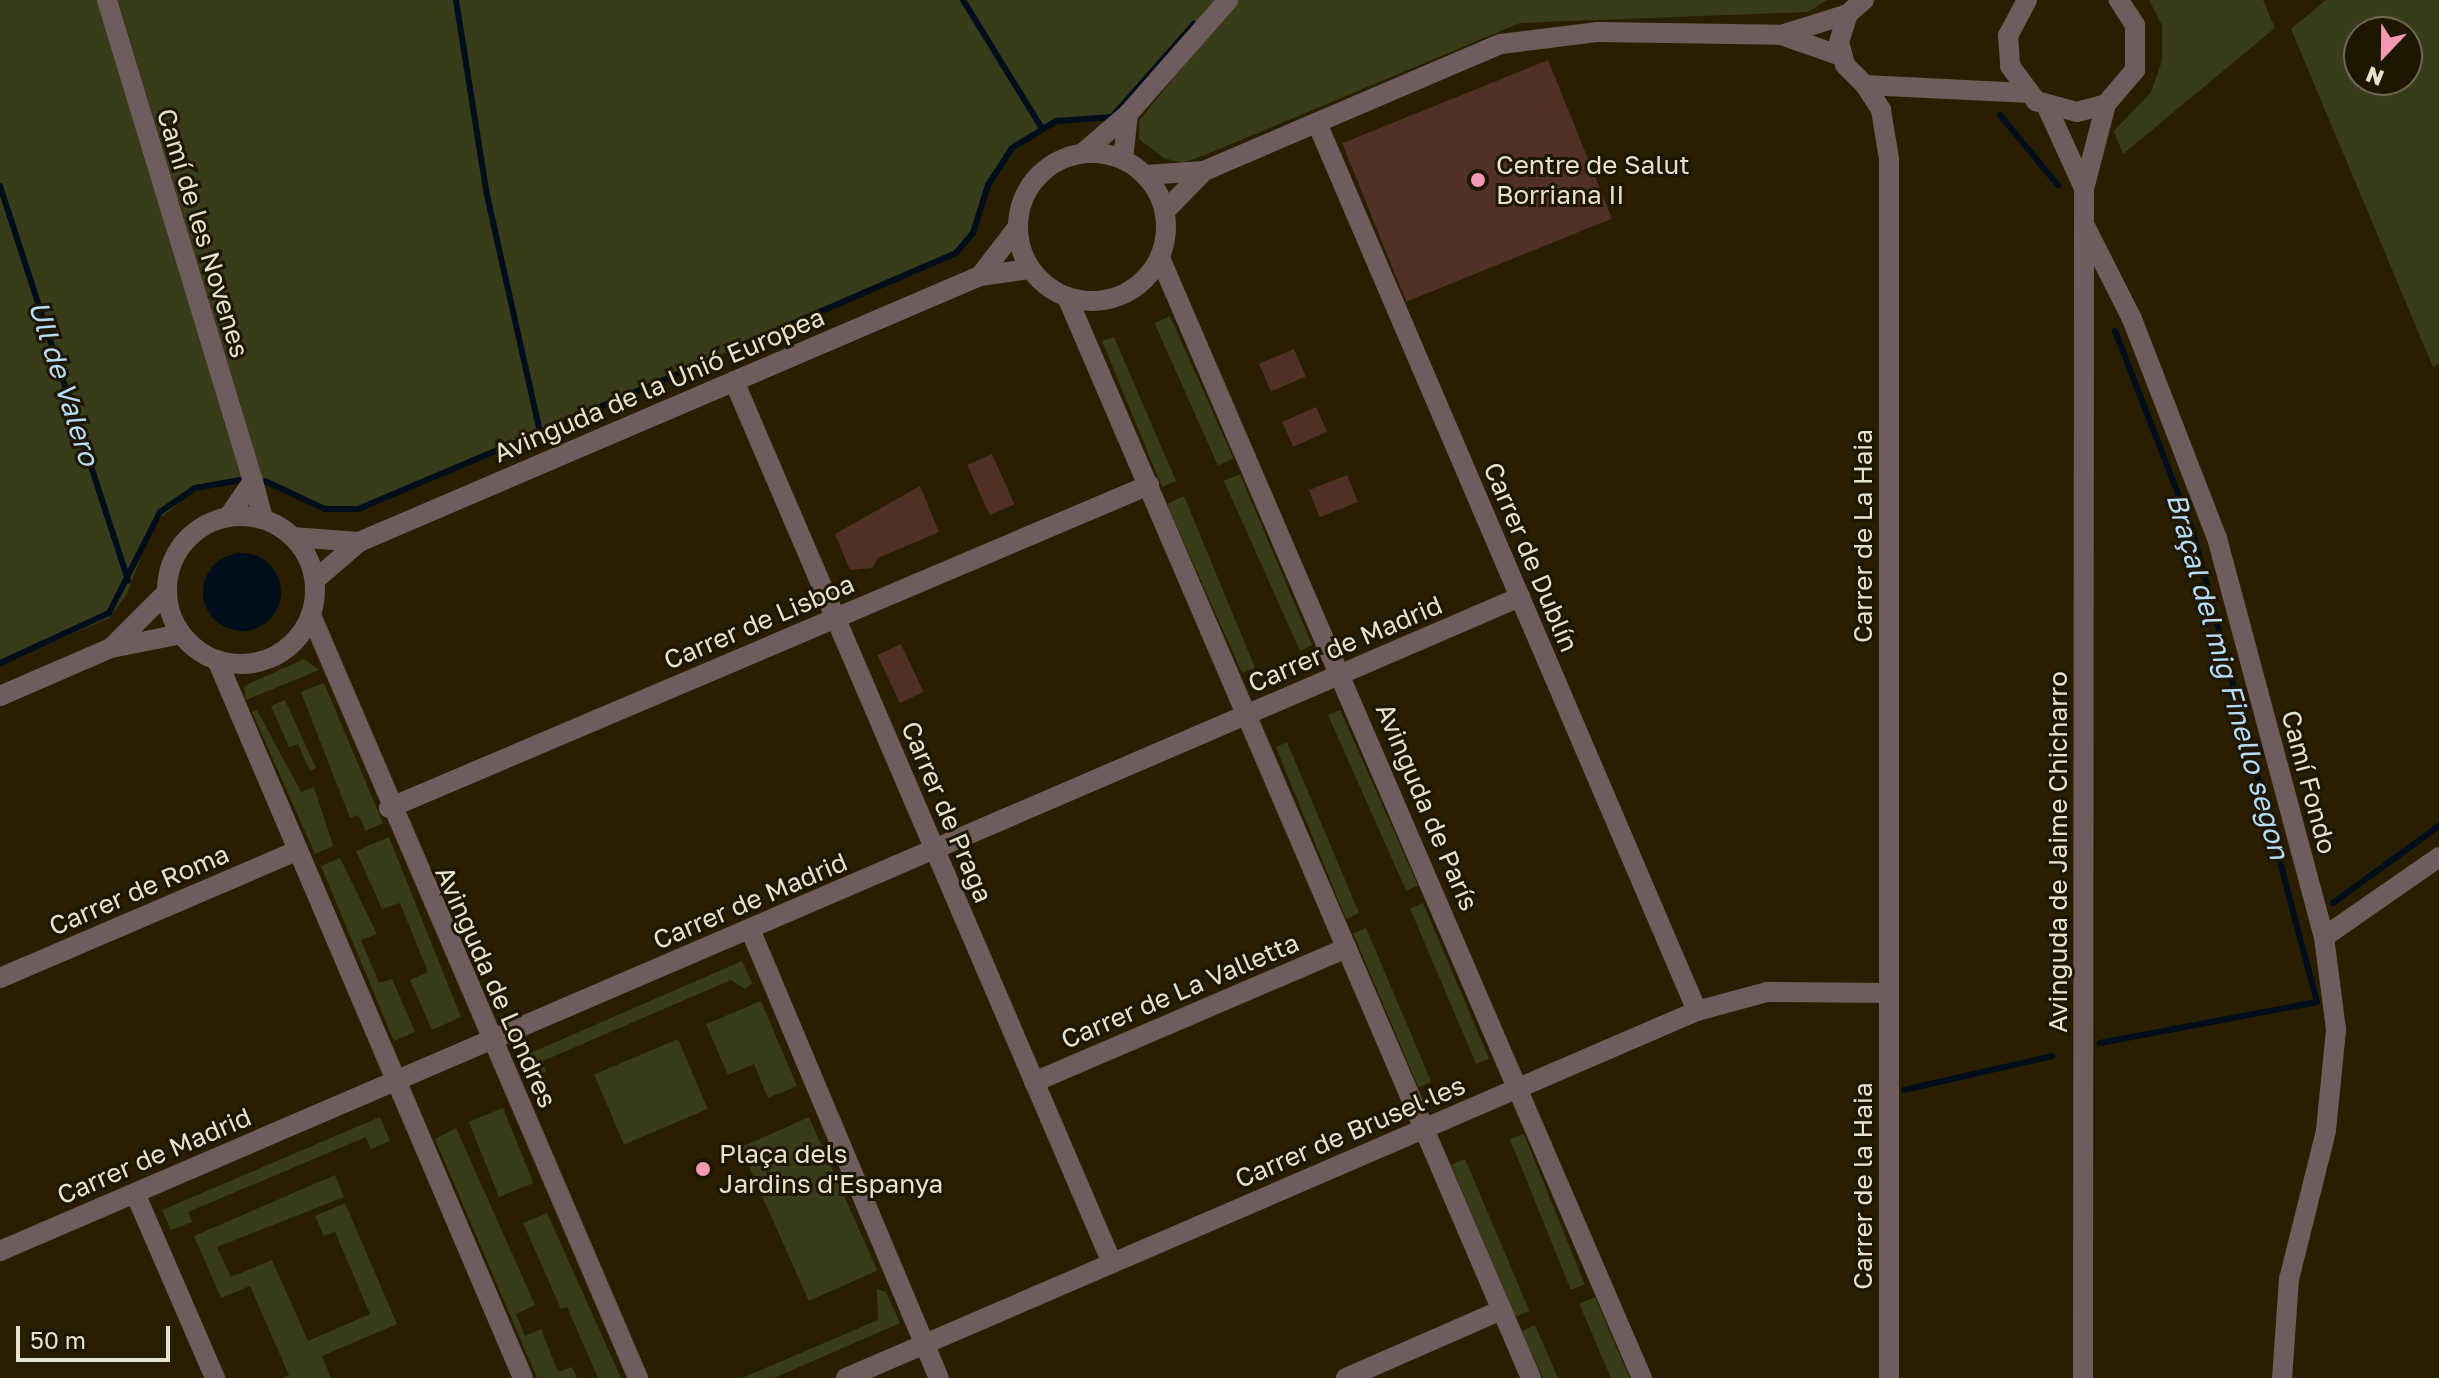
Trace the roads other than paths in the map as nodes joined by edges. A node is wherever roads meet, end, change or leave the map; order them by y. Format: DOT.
graph roads {
  1 [pos="107,0"];
  2 [pos="1228,0"];
  3 [pos="2027,0"];
  4 [pos="2119,0"];
  5 [pos="1856,7"];
  6 [pos="1781,35"];
  7 [pos="1841,56"];
  8 [pos="1865,85"];
  9 [pos="2026,93"];
  10 [pos="2106,104"];
  11 [pos="2047,107"];
  12 [pos="1128,114"];
  13 [pos="1317,123"];
  14 [pos="1084,152"];
  15 [pos="1123,159"];
  16 [pos="1204,171"];
  17 [pos="1146,175"];
  18 [pos="2084,189"];
  19 [pos="1165,211"];
  20 [pos="2084,224"];
  21 [pos="1017,228"];
  22 [pos="1160,258"];
  23 [pos="1030,269"];
  24 [pos="980,276"];
  25 [pos="1067,297"];
  26 [pos="734,381"];
  27 [pos="253,481"];
  28 [pos="1149,485"];
  29 [pos="229,516"];
  30 [pos="263,519"];
  31 [pos="293,537"];
  32 [pos="359,542"];
  33 [pos="315,580"];
  34 [pos="166,593"];
  35 [pos="1520,597"];
  36 [pos="311,615"];
  37 [pos="835,618"];
  38 [pos="181,634"];
  39 [pos="111,648"];
  40 [pos="217,660"];
  41 [pos="1342,674"];
  42 [pos="0,696"];
  43 [pos="1247,715"];
  44 [pos="389,808"];
  45 [pos="934,849"];
  46 [pos="298,850"];
  47 [pos="2439,857"];
  48 [pos="750,929"];
  49 [pos="2324,937"];
  50 [pos="1347,948"];
  51 [pos="0,978"];
  52 [pos="1889,993"];
  53 [pos="1697,1011"];
  54 [pos="490,1040"];
  55 [pos="395,1081"];
  56 [pos="1034,1082"];
  57 [pos="1518,1088"];
  58 [pos="1424,1128"];
  59 [pos="135,1193"];
  60 [pos="0,1251"];
  61 [pos="1112,1263"];
  62 [pos="1502,1310"];
  63 [pos="924,1344"];
  64 [pos="215,1378"];
  65 [pos="523,1378"];
  66 [pos="638,1378"];
  67 [pos="846,1378"];
  68 [pos="939,1378"];
  69 [pos="1346,1378"];
  70 [pos="1531,1378"];
  71 [pos="1642,1378"];
  72 [pos="1889,1378"];
  73 [pos="2083,1378"];
  74 [pos="2282,1378"];
  1 -- 27 [label="street, Camí de les Novenes"];
  2 -- 12 [label="street"];
  3 -- 9 [label="street"];
  4 -- 10 [label="street"];
  5 -- 6 [label="street"];
  5 -- 7 [label="street"];
  6 -- 7 [label="street"];
  6 -- 13 [label="street"];
  7 -- 8 [label="street"];
  8 -- 9 [label="street"];
  8 -- 52 [label="street, Carrer de La Haia"];
  9 -- 11 [label="street"];
  10 -- 11 [label="street"];
  10 -- 18 [label="street"];
  11 -- 18 [label="street"];
  12 -- 14 [label="street"];
  12 -- 15 [label="street"];
  13 -- 16 [label="street"];
  13 -- 35 [label="street, Carrer de Dublín"];
  14 -- 15 [label="street"];
  14 -- 21 [label="street"];
  15 -- 17 [label="street"];
  16 -- 17 [label="street"];
  16 -- 19 [label="street"];
  17 -- 19 [label="street"];
  18 -- 20 [label="street, Avinguda de Jaime Chicharro"];
  19 -- 22 [label="street"];
  20 -- 49 [label="street, Camí Fondo"];
  20 -- 73 [label="street, Avinguda de Jaime Chicharro"];
  21 -- 23 [label="street"];
  21 -- 24 [label="street, Avinguda de la Unió Europea"];
  22 -- 25 [label="street"];
  22 -- 41 [label="street, Avinguda de París"];
  23 -- 24 [label="street, Avinguda de la Unió Europea"];
  23 -- 25 [label="street"];
  24 -- 26 [label="street, Avinguda de la Unió Europea"];
  25 -- 28 [label="street"];
  26 -- 32 [label="street, Avinguda de la Unió Europea"];
  26 -- 37 [label="street, Carrer de Praga"];
  27 -- 29 [label="street"];
  27 -- 30 [label="street, Camí de les Novenes"];
  28 -- 37 [label="street, Carrer de Lisboa"];
  28 -- 43 [label="street"];
  29 -- 30 [label="street"];
  29 -- 34 [label="street"];
  30 -- 31 [label="street"];
  31 -- 32 [label="street, Avinguda de la Unió Europea"];
  31 -- 33 [label="street"];
  32 -- 33 [label="street, Avinguda de la Unió Europea"];
  33 -- 36 [label="street"];
  34 -- 38 [label="street"];
  34 -- 39 [label="street"];
  35 -- 41 [label="street, Carrer de Madrid"];
  35 -- 53 [label="street, Carrer de Dublín"];
  36 -- 40 [label="street"];
  36 -- 44 [label="street, Avinguda de Londres"];
  37 -- 44 [label="street, Carrer de Lisboa"];
  37 -- 45 [label="street, Carrer de Praga"];
  38 -- 39 [label="street"];
  38 -- 40 [label="street"];
  39 -- 42 [label="street"];
  40 -- 46 [label="street"];
  41 -- 43 [label="street, Carrer de Madrid"];
  41 -- 57 [label="street, Avinguda de París"];
  43 -- 45 [label="street, Carrer de Madrid"];
  43 -- 50 [label="street"];
  44 -- 54 [label="street, Avinguda de Londres"];
  45 -- 48 [label="street, Carrer de Madrid"];
  45 -- 56 [label="street, Carrer de Praga"];
  46 -- 51 [label="street, Carrer de Roma"];
  46 -- 55 [label="street"];
  47 -- 49 [label="street"];
  48 -- 54 [label="street, Carrer de Madrid"];
  48 -- 63 [label="street"];
  49 -- 74 [label="street, Camí Fondo"];
  50 -- 56 [label="street, Carrer de La Valletta"];
  50 -- 58 [label="street"];
  52 -- 53 [label="street, Carrer de Brusel·les"];
  52 -- 72 [label="street, Carrer de la Haia"];
  53 -- 57 [label="street, Carrer de Brusel·les"];
  54 -- 55 [label="street, Carrer de Madrid"];
  54 -- 66 [label="street, Avinguda de Londres"];
  55 -- 59 [label="street, Carrer de Madrid"];
  55 -- 65 [label="street"];
  56 -- 61 [label="street, Carrer de Praga"];
  57 -- 58 [label="street, Carrer de Brusel·les"];
  57 -- 71 [label="street, Avinguda de París"];
  58 -- 61 [label="street, Carrer de Brusel·les"];
  58 -- 62 [label="street"];
  59 -- 60 [label="street, Carrer de Madrid"];
  59 -- 64 [label="street"];
  61 -- 63 [label="street, Carrer de Brusel·les"];
  62 -- 69 [label="street"];
  62 -- 70 [label="street"];
  63 -- 67 [label="street, Carrer de Brusel·les"];
  63 -- 68 [label="street"];
}
